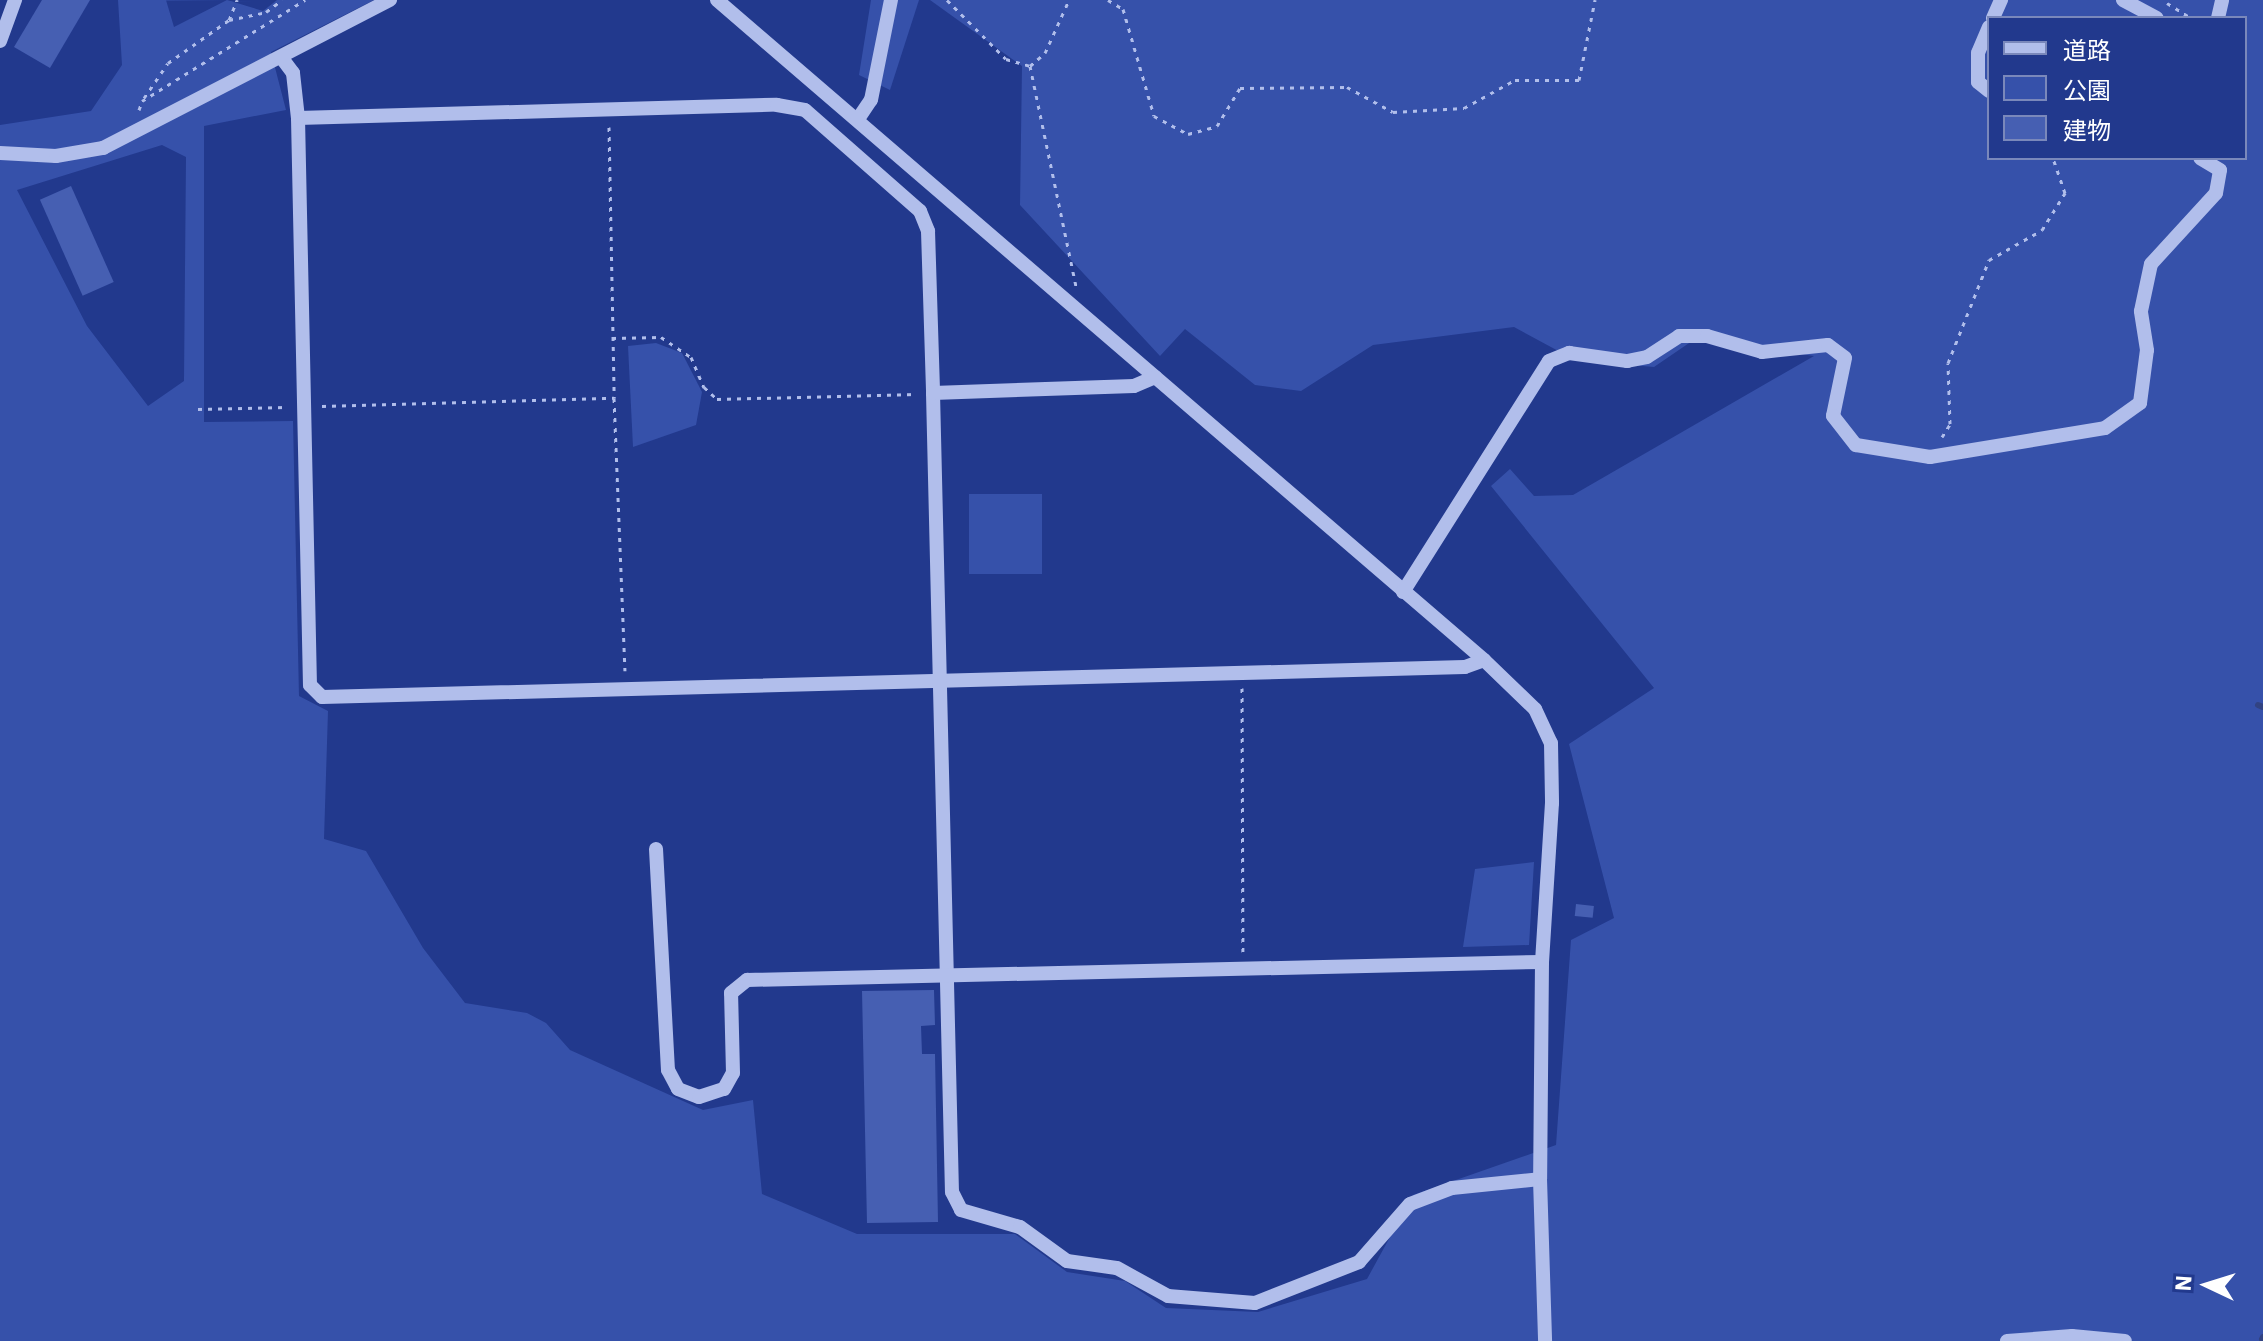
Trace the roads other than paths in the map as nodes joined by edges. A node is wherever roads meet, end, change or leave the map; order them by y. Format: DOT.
graph roads {
  1 [pos="15,0"];
  2 [pos="390,0"];
  3 [pos="717,0"];
  4 [pos="891,0"];
  5 [pos="2123,0"];
  6 [pos="2153,16"];
  7 [pos="1987,32"];
  8 [pos="0,41"];
  9 [pos="281,57"];
  10 [pos="1987,89"];
  11 [pos="298,118"];
  12 [pos="858,119"];
  13 [pos="0,153"];
  14 [pos="2203,160"];
  15 [pos="1155,377"];
  16 [pos="933,393"];
  17 [pos="1403,592"];
  18 [pos="1484,660"];
  19 [pos="938,683"];
  20 [pos="656,849"];
  21 [pos="1542,962"];
  22 [pos="947,974"];
  23 [pos="1540,1179"];
  24 [pos="1545,1341"];
  25 [pos="2007,1341"];
  26 [pos="2125,1341"];
  1 -- 8 [label="street"];
  2 -- 9 [label="street"];
  3 -- 12 [label="street"];
  4 -- 12 [label="street"];
  5 -- 6 [label="street"];
  7 -- 10 [label="street"];
  9 -- 11 [label="street"];
  9 -- 13 [label="street"];
  11 -- 16 [label="street"];
  11 -- 19 [label="street"];
  12 -- 15 [label="street"];
  14 -- 17 [label="street"];
  15 -- 16 [label="street"];
  15 -- 17 [label="street"];
  16 -- 19 [label="street"];
  17 -- 18 [label="street"];
  18 -- 19 [label="street"];
  18 -- 21 [label="street"];
  19 -- 22 [label="street"];
  20 -- 22 [label="street"];
  21 -- 22 [label="street"];
  21 -- 23 [label="street"];
  22 -- 23 [label="street"];
  23 -- 24 [label="street"];
  25 -- 26 [label="street"];
}
